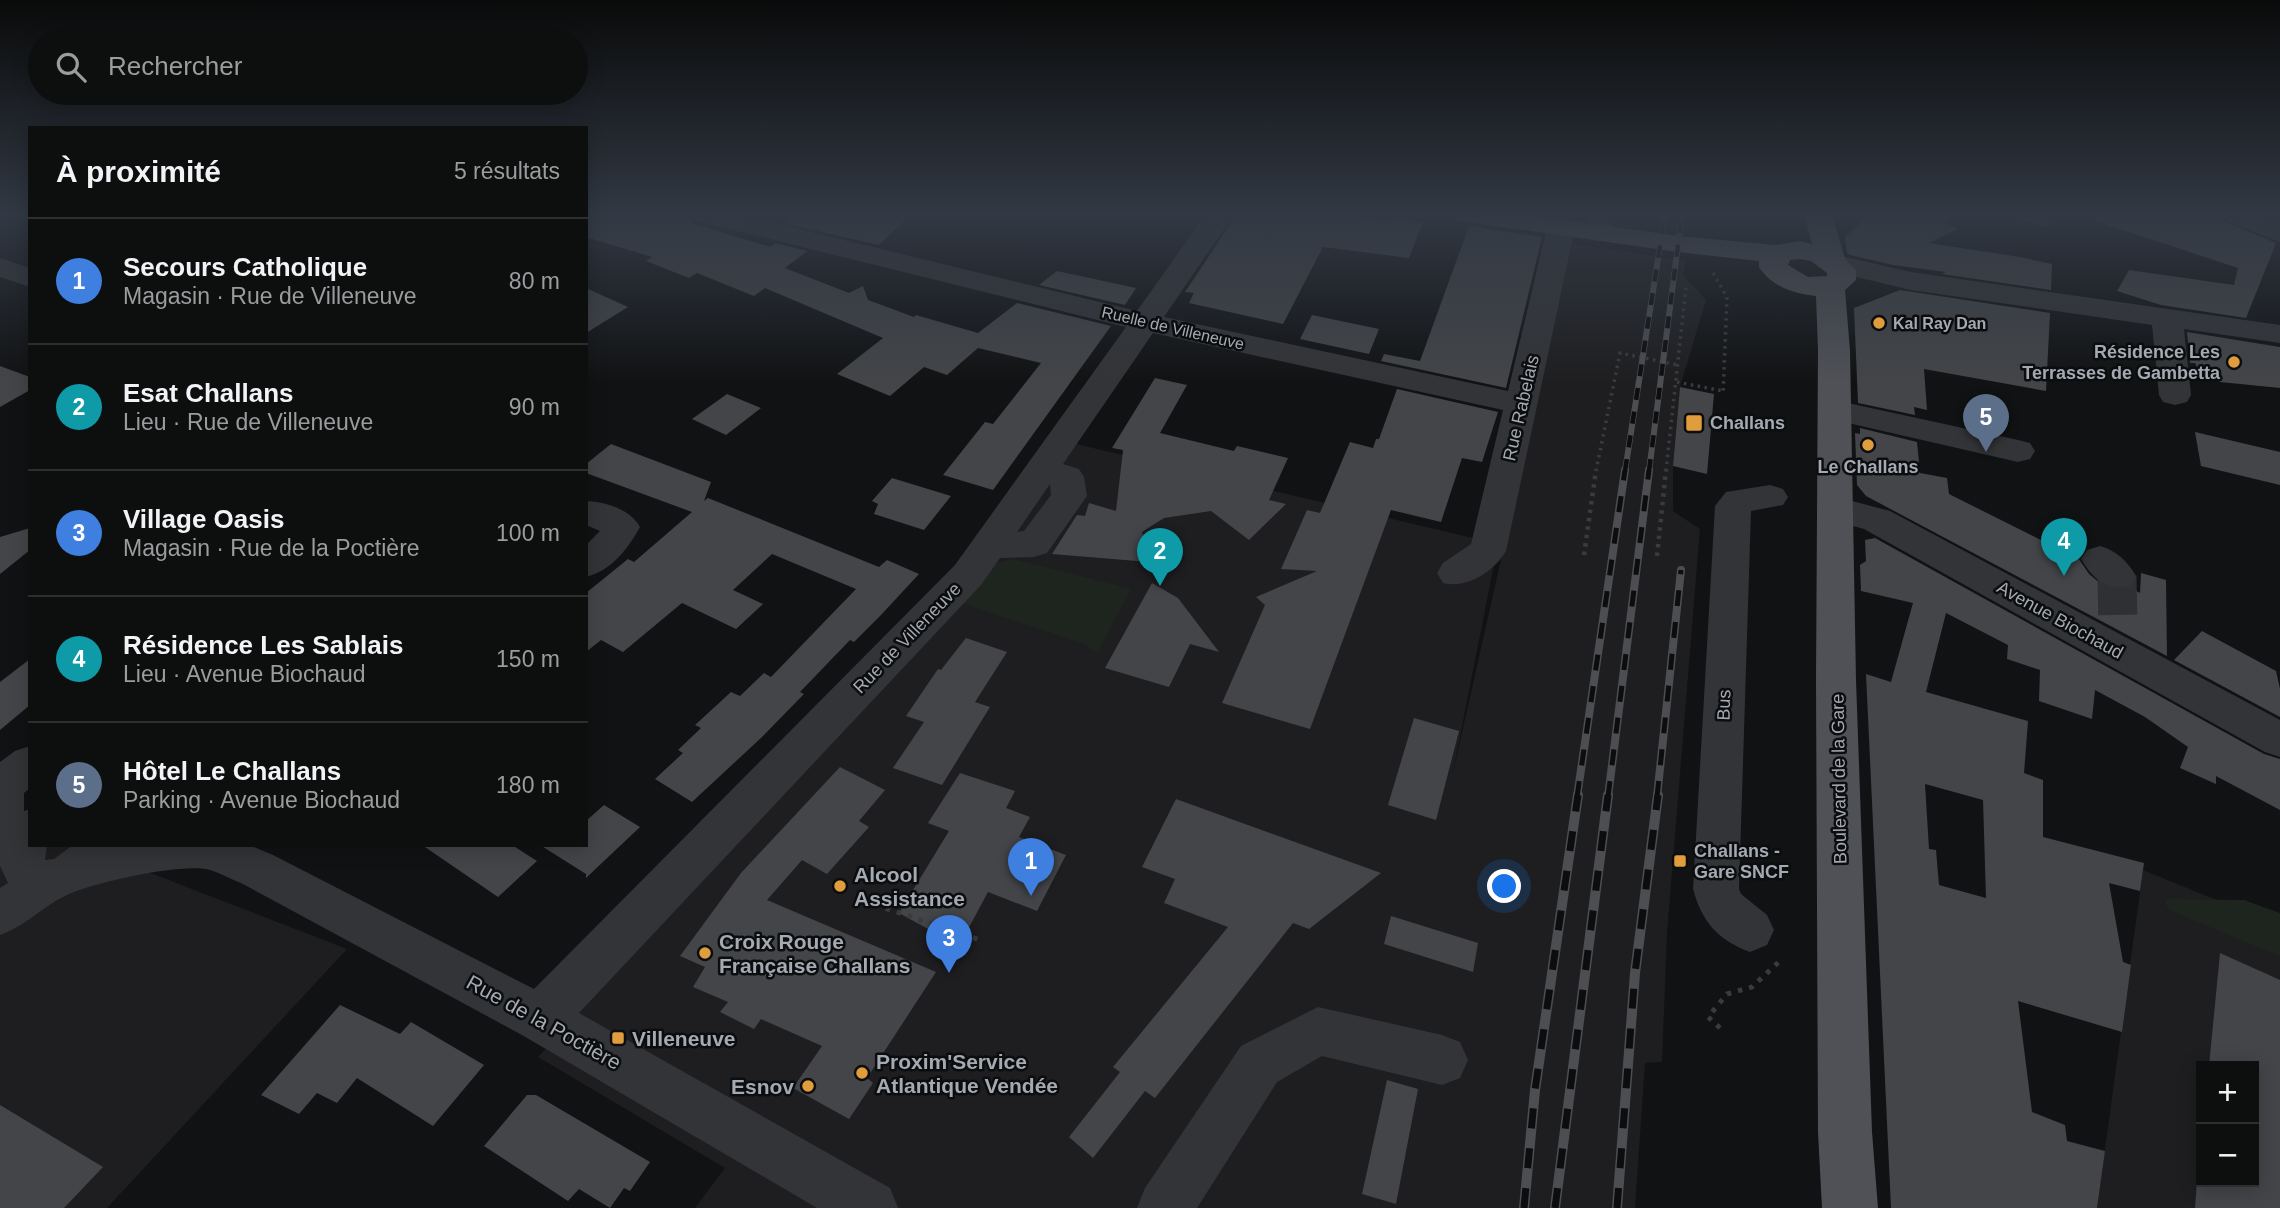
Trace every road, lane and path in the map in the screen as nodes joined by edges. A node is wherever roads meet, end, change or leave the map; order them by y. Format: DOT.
graph roads {
  1 [pos="933,270"];
  2 [pos="1180,270"];
  3 [pos="1552,270"];
  4 [pos="1787,270"];
  5 [pos="1791,270"];
  6 [pos="1711,271"];
  7 [pos="1833,273"];
  8 [pos="1686,287"];
  9 [pos="2167,318"];
  10 [pos="1144,322"];
  11 [pos="2280,334"];
  12 [pos="1834,350"];
  13 [pos="1678,365"];
  14 [pos="1676,382"];
  15 [pos="2175,395"];
  16 [pos="1522,404"];
  17 [pos="1834,410"];
  18 [pos="2018,451"];
  19 [pos="1770,497"];
  20 [pos="1837,509"];
  21 [pos="588,513"];
  22 [pos="1584,555"];
  23 [pos="1657,556"];
  24 [pos="588,562"];
  25 [pos="1457,573"];
  26 [pos="2280,740"];
  27 [pos="16,779"];
  28 [pos="204,847"];
  29 [pos="12,854"];
  30 [pos="79,863"];
  31 [pos="864,901"];
  32 [pos="0,914"];
  33 [pos="1750,930"];
  34 [pos="980,940"];
  35 [pos="1783,958"];
  36 [pos="540,1018"];
  37 [pos="1720,1028"];
  38 [pos="1442,1060"];
  39 [pos="870,1208"];
  40 [pos="1165,1208"];
  41 [pos="1850,1208"];
  1 -- 10 [label="street, Ruelle de Villeneuve"];
  2 -- 10 [label="street, Rue de Villeneuve"];
  3 -- 16 [label="street, Rue Rabelais"];
  4 -- 12 [label="main road, Boulevard de la Gare"];
  5 -- 7 [label="main road"];
  6 -- 14 [label="path"];
  7 -- 9 [label="street"];
  7 -- 12 [label="main road, Boulevard de la Gare"];
  8 -- 13 [label="path"];
  9 -- 11 [label="street"];
  9 -- 15 [label="street"];
  10 -- 16 [label="street, Ruelle de Villeneuve"];
  10 -- 36 [label="street, Rue de Villeneuve"];
  12 -- 17 [label="main road, Boulevard de la Gare"];
  13 -- 14 [label="path"];
  13 -- 22 [label="path"];
  14 -- 23 [label="path"];
  16 -- 25 [label="street, Rue Rabelais"];
  17 -- 18 [label="street"];
  17 -- 20 [label="main road, Boulevard de la Gare"];
  19 -- 33 [label="street, Bus"];
  20 -- 26 [label="street, Avenue Biochaud"];
  20 -- 41 [label="main road, Boulevard de la Gare"];
  21 -- 24 [label="street"];
  27 -- 29 [label="street, Rue de la Poctière"];
  28 -- 30 [label="street, Rue de la Poctière"];
  28 -- 36 [label="street, Rue de la Poctière"];
  29 -- 30 [label="street, Rue de la Poctière"];
  30 -- 32 [label="street"];
  31 -- 34 [label="path"];
  35 -- 37 [label="path"];
  36 -- 39 [label="street, Rue de la Poctière"];
  38 -- 40 [label="street"];
}
